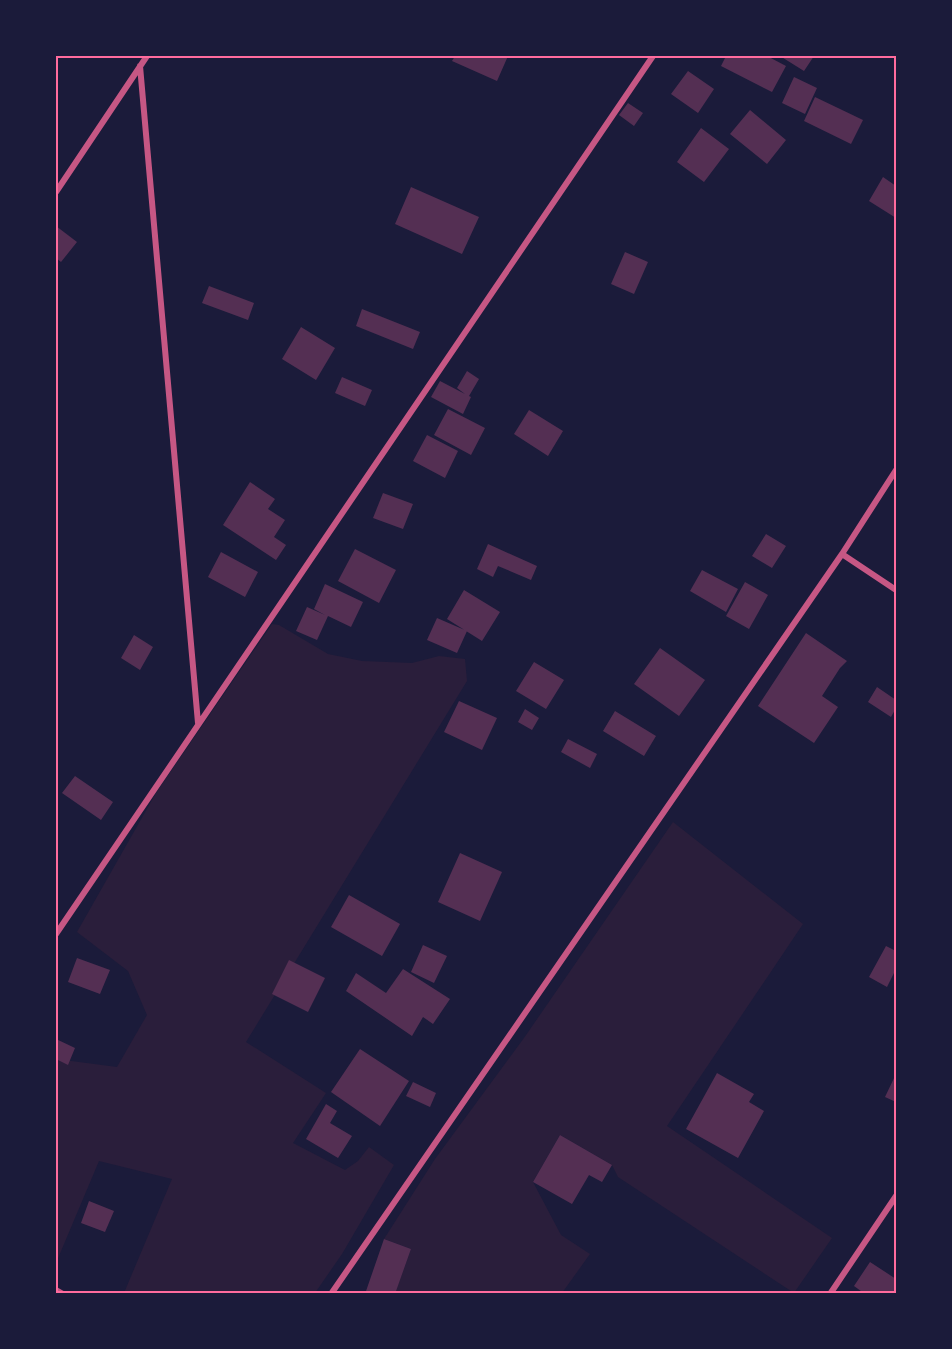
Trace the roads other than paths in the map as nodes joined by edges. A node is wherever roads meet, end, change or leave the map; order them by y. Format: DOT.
graph roads {
  1 [pos="147,56"];
  2 [pos="653,56"];
  3 [pos="140,66"];
  4 [pos="56,192"];
  5 [pos="897,470"];
  6 [pos="842,554"];
  7 [pos="897,590"];
  8 [pos="198,724"];
  9 [pos="56,934"];
  10 [pos="897,1196"];
  11 [pos="56,1290"];
  12 [pos="63,1293"];
  13 [pos="331,1293"];
  14 [pos="830,1293"];
  1 -- 3 [label="street"];
  2 -- 8 [label="street"];
  3 -- 4 [label="street"];
  3 -- 8 [label="street"];
  5 -- 6 [label="street"];
  6 -- 7 [label="street"];
  6 -- 13 [label="street"];
  8 -- 9 [label="street"];
  10 -- 14 [label="street"];
  11 -- 12 [label="street"];
}
